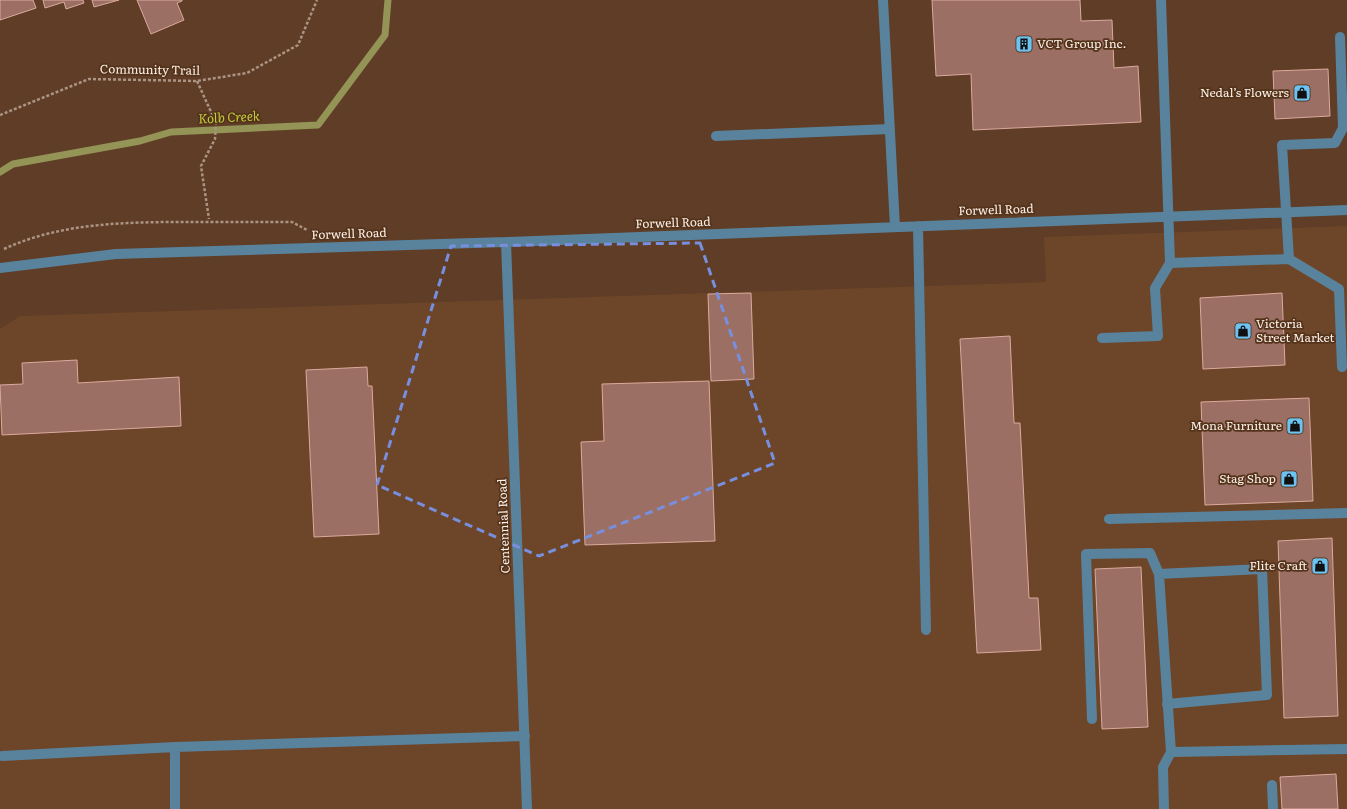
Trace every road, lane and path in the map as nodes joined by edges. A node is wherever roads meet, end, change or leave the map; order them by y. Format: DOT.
graph roads {
  1 [pos="317,0"];
  2 [pos="883,0"];
  3 [pos="1161,0"];
  4 [pos="1340,37"];
  5 [pos="197,81"];
  6 [pos="0,115"];
  7 [pos="890,129"];
  8 [pos="716,136"];
  9 [pos="1347,210"];
  10 [pos="1286,212"];
  11 [pos="1167,217"];
  12 [pos="209,219"];
  13 [pos="918,226"];
  14 [pos="895,227"];
  15 [pos="313,233"];
  16 [pos="506,242"];
  17 [pos="0,251"];
  18 [pos="1289,259"];
  19 [pos="1170,263"];
  20 [pos="0,268"];
  21 [pos="1102,338"];
  22 [pos="1342,367"];
  23 [pos="1347,513"];
  24 [pos="1109,519"];
  25 [pos="1159,574"];
  26 [pos="926,630"];
  27 [pos="1167,704"];
  28 [pos="1092,719"];
  29 [pos="525,736"];
  30 [pos="175,747"];
  31 [pos="1347,749"];
  32 [pos="1171,752"];
  33 [pos="2,756"];
  34 [pos="1272,785"];
  35 [pos="175,809"];
  36 [pos="527,809"];
  37 [pos="1164,809"];
  38 [pos="1273,809"];
  1 -- 5 [label="path, Community Trail"];
  2 -- 7 [label="street"];
  3 -- 11 [label="street"];
  4 -- 10 [label="street"];
  5 -- 6 [label="path, Community Trail"];
  5 -- 12 [label="path"];
  7 -- 8 [label="street"];
  7 -- 14 [label="street"];
  9 -- 10 [label="street, Forwell Road"];
  10 -- 11 [label="street, Forwell Road"];
  10 -- 18 [label="street"];
  11 -- 13 [label="street, Forwell Road"];
  11 -- 19 [label="street"];
  13 -- 14 [label="street, Forwell Road"];
  13 -- 26 [label="street"];
  14 -- 16 [label="street, Forwell Road"];
  15 -- 17 [label="path"];
  16 -- 20 [label="street, Forwell Road"];
  16 -- 29 [label="street, Centennial Road"];
  18 -- 19 [label="street"];
  18 -- 22 [label="street"];
  19 -- 21 [label="street"];
  23 -- 24 [label="street"];
  25 -- 27 [label="street"];
  25 -- 27 [label="street"];
  25 -- 28 [label="street"];
  27 -- 32 [label="street"];
  29 -- 30 [label="street"];
  29 -- 36 [label="street, Centennial Road"];
  30 -- 33 [label="street"];
  30 -- 35 [label="street"];
  31 -- 32 [label="street"];
  32 -- 37 [label="street"];
  34 -- 38 [label="street"];
}
